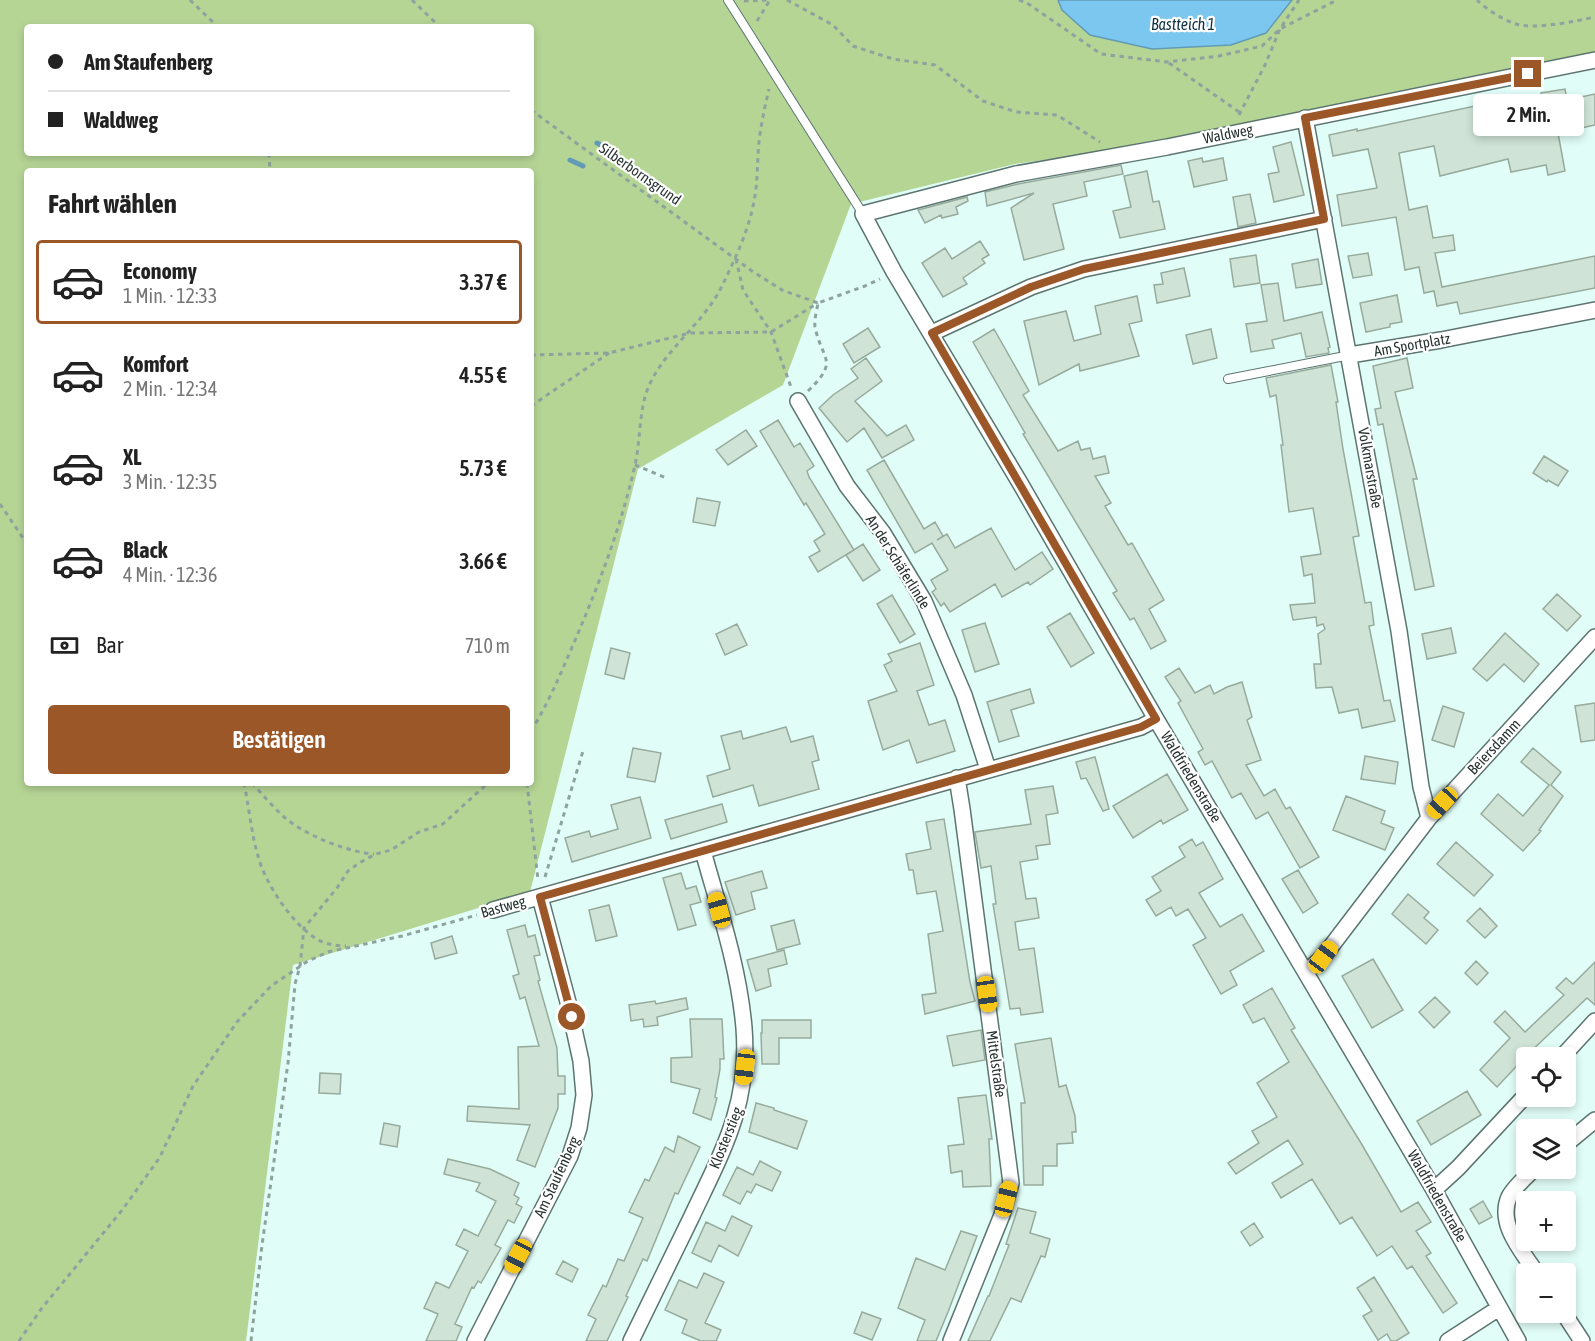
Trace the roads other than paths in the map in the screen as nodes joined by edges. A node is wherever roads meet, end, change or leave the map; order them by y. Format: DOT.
graph roads {
  1 [pos="729,1"];
  2 [pos="1595,60"];
  3 [pos="1305,118"];
  4 [pos="863,214"];
  5 [pos="1324,219"];
  6 [pos="1595,310"];
  7 [pos="932,333"];
  8 [pos="1350,355"];
  9 [pos="1228,379"];
  10 [pos="798,401"];
  11 [pos="1595,637"];
  12 [pos="1156,719"];
  13 [pos="988,769"];
  14 [pos="957,778"];
  15 [pos="1429,818"];
  16 [pos="703,851"];
  17 [pos="540,897"];
  18 [pos="493,910"];
  19 [pos="1306,972"];
  20 [pos="1595,1021"];
  21 [pos="1571,1047"];
  22 [pos="1516,1106"];
  23 [pos="1595,1120"];
  24 [pos="1576,1136"];
  25 [pos="1525,1179"];
  26 [pos="1434,1190"];
  27 [pos="1530,1263"];
  28 [pos="1499,1308"];
  29 [pos="1570,1323"];
  30 [pos="475,1341"];
  31 [pos="632,1341"];
  32 [pos="951,1341"];
  33 [pos="1448,1341"];
  34 [pos="1518,1341"];
  35 [pos="1582,1341"];
  1 -- 4 [label="lane"];
  2 -- 3 [label="street, Waldweg"];
  3 -- 4 [label="street, Waldweg"];
  3 -- 5 [label="street, Volkmarstraße"];
  4 -- 7 [label="street, Waldfriedenstraße"];
  5 -- 7 [label="street"];
  5 -- 8 [label="street, Volkmarstraße"];
  6 -- 8 [label="street, Am Sportplatz"];
  7 -- 12 [label="street, Waldfriedenstraße"];
  8 -- 9 [label="lane, Am Sportplatz"];
  8 -- 15 [label="street, Volkmarstraße"];
  10 -- 13 [label="street, An der Schäferlinde"];
  11 -- 15 [label="street, Beiersdamm"];
  12 -- 13 [label="street, Bastweg"];
  12 -- 19 [label="street, Waldfriedenstraße"];
  13 -- 14 [label="street, Bastweg"];
  14 -- 16 [label="street, Bastweg"];
  14 -- 32 [label="street, Mittelstraße"];
  15 -- 19 [label="street, Beiersdamm"];
  16 -- 17 [label="street, Bastweg"];
  16 -- 31 [label="street, Klosterstieg"];
  17 -- 18 [label="street, Bastweg"];
  17 -- 30 [label="street, Am Staufenberg"];
  19 -- 26 [label="street, Waldfriedenstraße"];
  20 -- 21 [label="street"];
  22 -- 26 [label="street"];
  23 -- 24 [label="street"];
  25 -- 27 [label="street"];
  26 -- 28 [label="street, Waldfriedenstraße"];
  28 -- 33 [label="street"];
  28 -- 34 [label="street, Waldfriedenstraße"];
  29 -- 35 [label="street"];
}
